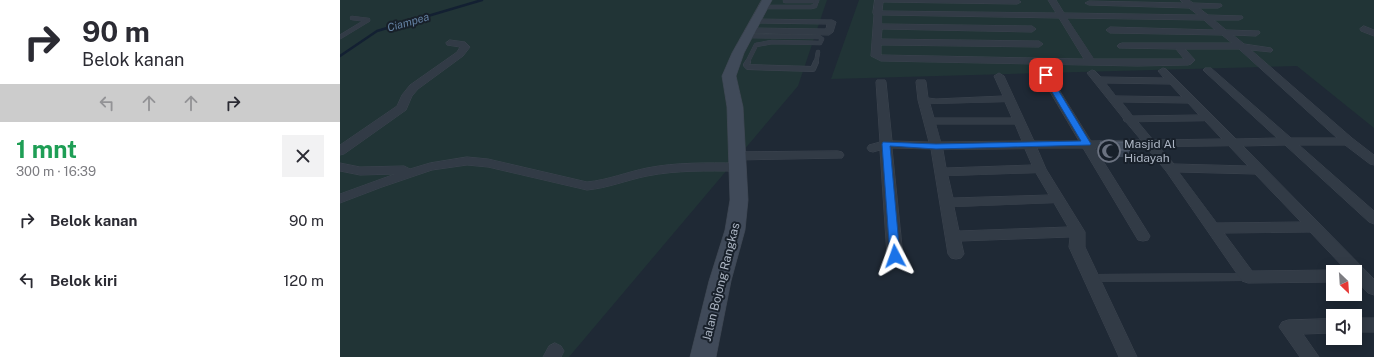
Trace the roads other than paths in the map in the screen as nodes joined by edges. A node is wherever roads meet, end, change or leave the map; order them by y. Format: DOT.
graph roads {
  1 [pos="785,0"];
  2 [pos="817,0"];
  3 [pos="879,0"];
  4 [pos="883,0"];
  5 [pos="911,0"];
  6 [pos="1052,0"];
  7 [pos="945,1"];
  8 [pos="1016,1"];
  9 [pos="1088,2"];
  10 [pos="1187,2"];
  11 [pos="1218,6"];
  12 [pos="877,13"];
  13 [pos="1024,15"];
  14 [pos="1062,15"];
  15 [pos="1100,16"];
  16 [pos="760,17"];
  17 [pos="352,18"];
  18 [pos="1205,18"];
  19 [pos="1239,18"];
  20 [pos="775,21"];
  21 [pos="877,26"];
  22 [pos="1032,29"];
  23 [pos="1364,29"];
  24 [pos="340,30"];
  25 [pos="352,30"];
  26 [pos="1110,30"];
  27 [pos="771,31"];
  28 [pos="1222,32"];
  29 [pos="1256,33"];
  30 [pos="1374,33"];
  31 [pos="340,37"];
  32 [pos="876,42"];
  33 [pos="450,43"];
  34 [pos="1039,44"];
  35 [pos="1122,46"];
  36 [pos="1241,46"];
  37 [pos="1179,47"];
  38 [pos="1268,50"];
  39 [pos="818,52"];
  40 [pos="1048,61"];
  41 [pos="1137,64"];
  42 [pos="1208,70"];
  43 [pos="1163,71"];
  44 [pos="1094,72"];
  45 [pos="1046,75"];
  46 [pos="999,76"];
  47 [pos="1172,81"];
  48 [pos="881,82"];
  49 [pos="920,82"];
  50 [pos="1009,99"];
  51 [pos="1113,99"];
  52 [pos="923,100"];
  53 [pos="1190,100"];
  54 [pos="1209,118"];
  55 [pos="1128,119"];
  56 [pos="929,121"];
  57 [pos="1019,121"];
  58 [pos="1348,141"];
  59 [pos="1148,142"];
  60 [pos="1232,142"];
  61 [pos="1287,142"];
  62 [pos="886,144"];
  63 [pos="1087,144"];
  64 [pos="1030,145"];
  65 [pos="936,146"];
  66 [pos="873,148"];
  67 [pos="340,151"];
  68 [pos="838,155"];
  69 [pos="1374,161"];
  70 [pos="736,162"];
  71 [pos="340,167"];
  72 [pos="430,167"];
  73 [pos="1170,168"];
  74 [pos="1040,169"];
  75 [pos="1259,170"];
  76 [pos="941,172"];
  77 [pos="1057,199"];
  78 [pos="342,201"];
  79 [pos="947,203"];
  80 [pos="1374,219"];
  81 [pos="1315,227"];
  82 [pos="1212,228"];
  83 [pos="1078,232"];
  84 [pos="953,236"];
  85 [pos="1142,236"];
  86 [pos="956,254"];
  87 [pos="895,256"];
  88 [pos="1326,276"];
  89 [pos="1363,276"];
  90 [pos="1248,277"];
  91 [pos="1092,278"];
  92 [pos="1374,289"];
  93 [pos="1362,325"];
  94 [pos="1374,325"];
  95 [pos="1326,326"];
  96 [pos="703,357"];
  97 [pos="1128,357"];
  98 [pos="1310,357"];
  1 -- 2 [label="lane"];
  1 -- 16 [label="lane"];
  2 -- 16 [label="lane"];
  3 -- 12 [label="street"];
  4 -- 5 [label="street"];
  5 -- 7 [label="street"];
  6 -- 14 [label="street"];
  7 -- 8 [label="street"];
  8 -- 13 [label="street"];
  9 -- 10 [label="street"];
  9 -- 15 [label="street"];
  10 -- 11 [label="street"];
  10 -- 18 [label="street"];
  12 -- 13 [label="street"];
  12 -- 21 [label="street"];
  13 -- 14 [label="street"];
  13 -- 22 [label="street"];
  14 -- 15 [label="street"];
  14 -- 44 [label="street"];
  15 -- 18 [label="street"];
  15 -- 26 [label="street"];
  16 -- 20 [label="street"];
  16 -- 27 [label="street"];
  16 -- 39 [label="lane"];
  16 -- 70 [label="main road, Jalan Bojong Rangkas"];
  17 -- 25 [label="lane"];
  18 -- 19 [label="street"];
  18 -- 28 [label="street"];
  20 -- 27 [label="street"];
  20 -- 27 [label="street"];
  21 -- 22 [label="street"];
  21 -- 32 [label="street"];
  22 -- 34 [label="street"];
  23 -- 30 [label="street"];
  24 -- 25 [label="lane"];
  25 -- 31 [label="lane"];
  26 -- 28 [label="street"];
  26 -- 35 [label="street"];
  28 -- 29 [label="street"];
  28 -- 36 [label="street"];
  32 -- 34 [label="street"];
  32 -- 40 [label="street"];
  33 -- 67 [label="street"];
  34 -- 40 [label="street"];
  35 -- 37 [label="street"];
  35 -- 41 [label="street"];
  36 -- 37 [label="street"];
  36 -- 38 [label="street"];
  36 -- 58 [label="street"];
  37 -- 41 [label="street"];
  40 -- 44 [label="street"];
  41 -- 44 [label="street"];
  42 -- 61 [label="street"];
  43 -- 47 [label="street"];
  44 -- 47 [label="street"];
  44 -- 51 [label="street"];
  45 -- 63 [label="street"];
  46 -- 50 [label="street"];
  47 -- 53 [label="street"];
  48 -- 62 [label="street"];
  49 -- 52 [label="street"];
  50 -- 52 [label="street"];
  50 -- 57 [label="street"];
  51 -- 53 [label="street"];
  51 -- 55 [label="street"];
  52 -- 56 [label="street"];
  53 -- 54 [label="street"];
  54 -- 55 [label="street"];
  54 -- 60 [label="street"];
  55 -- 59 [label="street"];
  56 -- 57 [label="street"];
  56 -- 65 [label="street"];
  57 -- 64 [label="street"];
  58 -- 61 [label="street"];
  58 -- 69 [label="street"];
  59 -- 60 [label="street"];
  59 -- 63 [label="street"];
  59 -- 73 [label="street"];
  60 -- 61 [label="street"];
  60 -- 75 [label="street"];
  61 -- 80 [label="street"];
  62 -- 65 [label="street"];
  62 -- 66 [label="street"];
  62 -- 87 [label="street"];
  63 -- 64 [label="street"];
  63 -- 85 [label="street"];
  64 -- 65 [label="street"];
  64 -- 74 [label="street"];
  65 -- 76 [label="street"];
  68 -- 70 [label="street"];
  70 -- 72 [label="street"];
  70 -- 96 [label="main road, Jalan Bojong Rangkas"];
  71 -- 72 [label="street"];
  72 -- 78 [label="street"];
  73 -- 75 [label="street"];
  73 -- 82 [label="street"];
  74 -- 76 [label="street"];
  74 -- 77 [label="street"];
  75 -- 81 [label="street"];
  76 -- 79 [label="street"];
  77 -- 79 [label="street"];
  77 -- 83 [label="street"];
  79 -- 84 [label="street"];
  81 -- 82 [label="street"];
  81 -- 89 [label="street"];
  82 -- 90 [label="street"];
  83 -- 84 [label="street"];
  83 -- 91 [label="street"];
  84 -- 86 [label="street"];
  88 -- 90 [label="street"];
  89 -- 92 [label="street"];
  90 -- 91 [label="lane"];
  91 -- 97 [label="street"];
  93 -- 94 [label="street"];
  95 -- 98 [label="street"];
}
